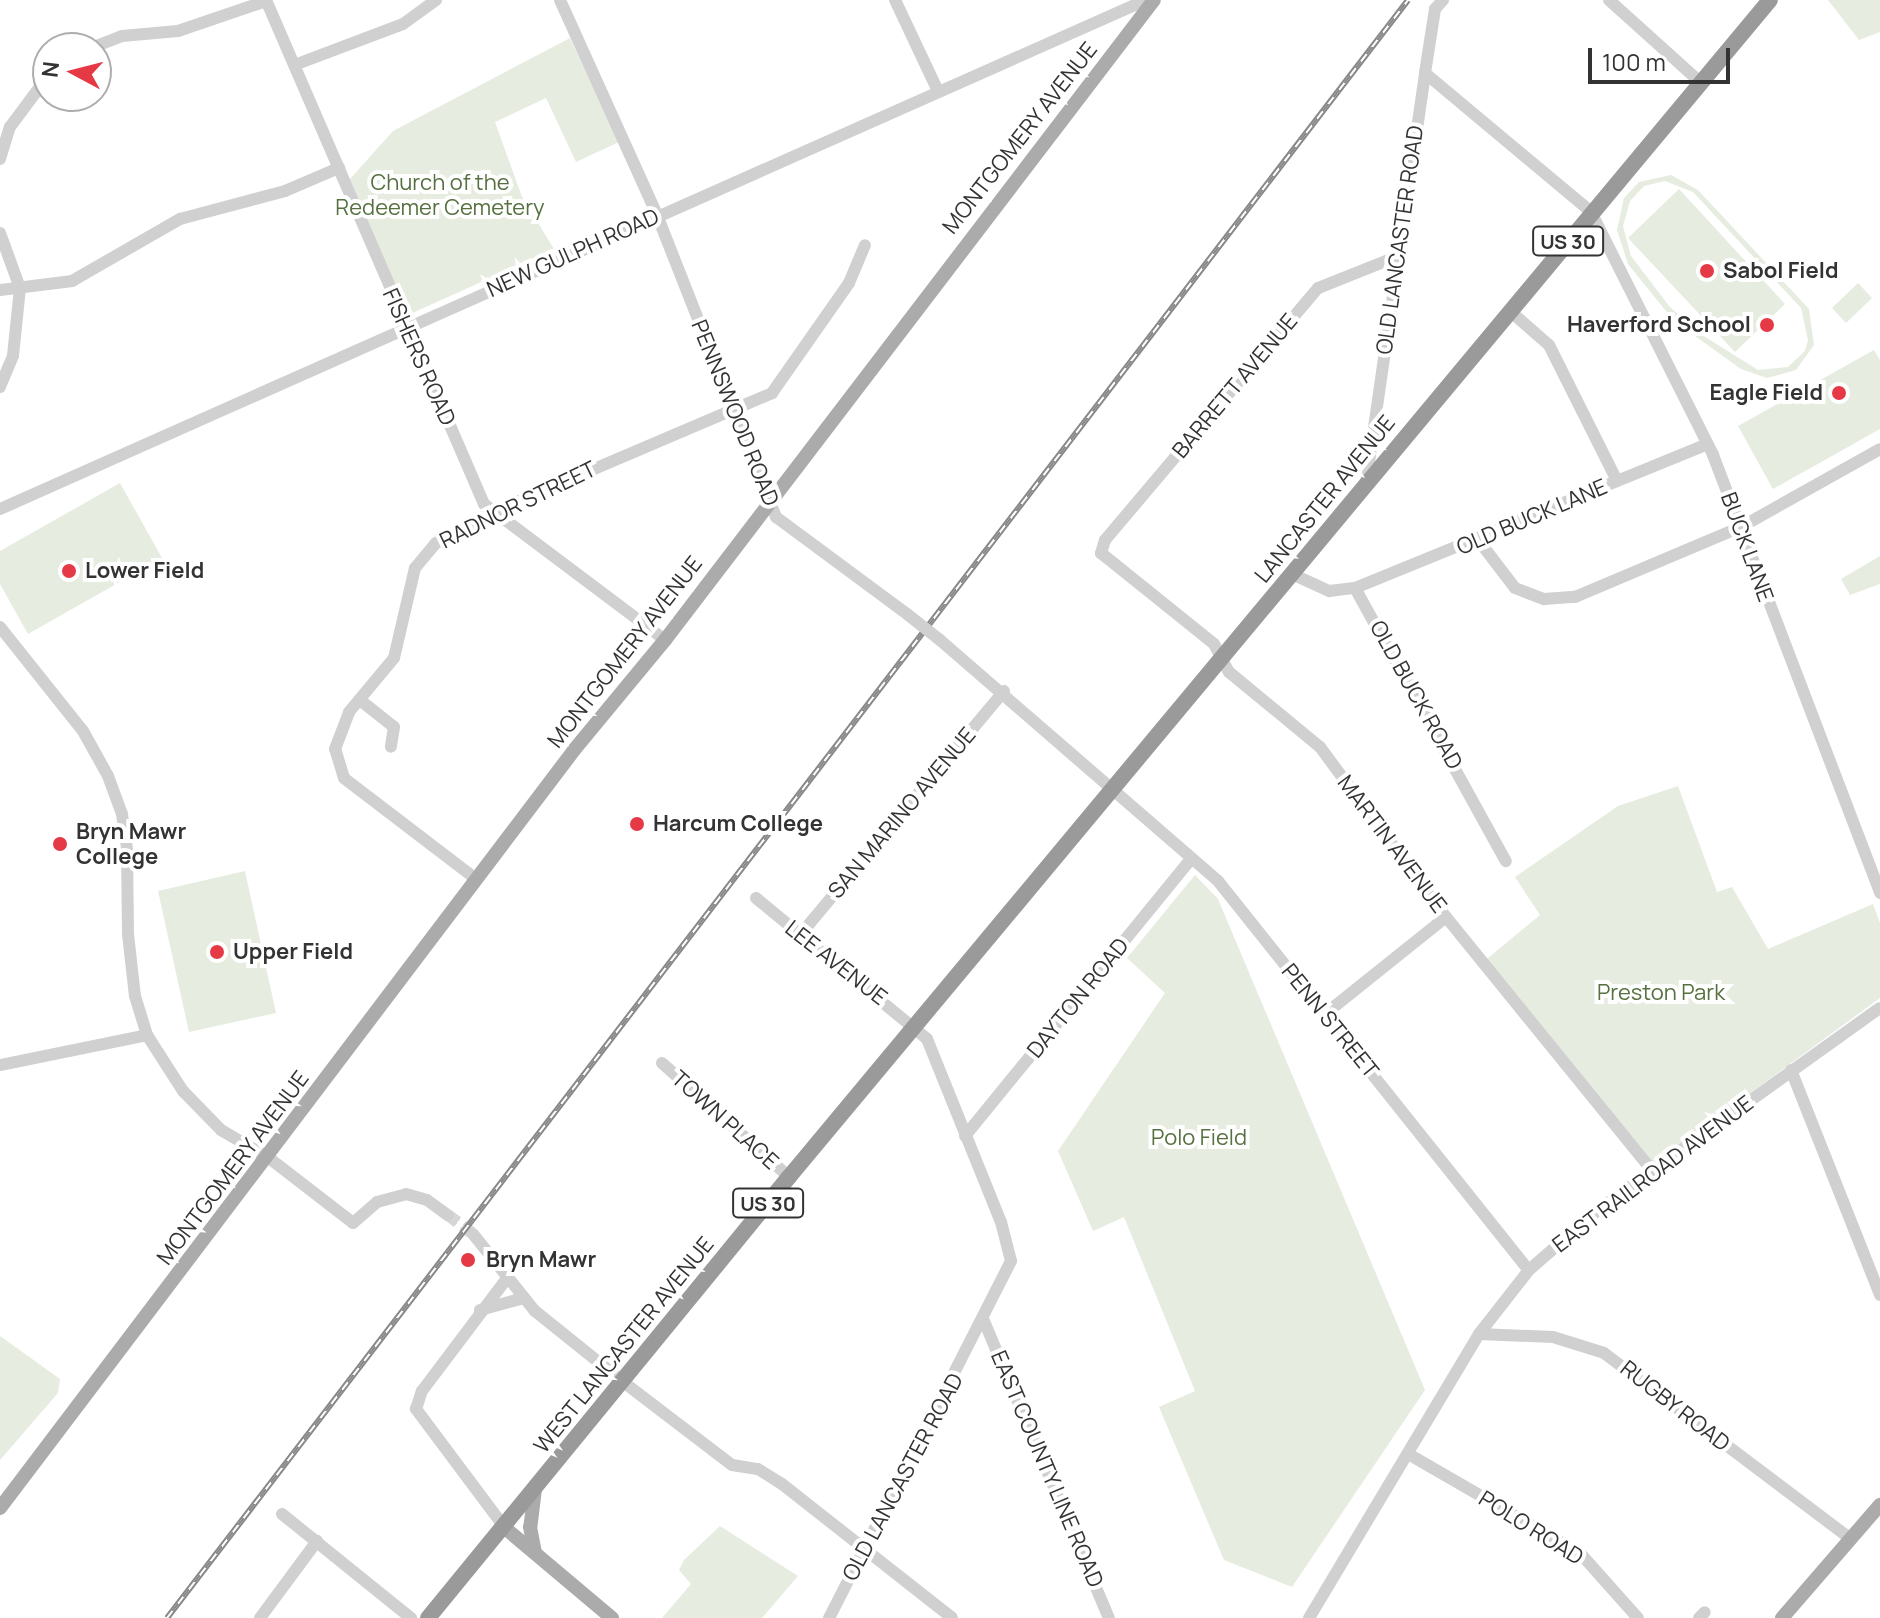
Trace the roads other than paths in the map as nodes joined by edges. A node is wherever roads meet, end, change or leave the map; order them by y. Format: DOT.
graph roads {
  1 [pos="266,0"];
  2 [pos="436,0"];
  3 [pos="560,0"];
  4 [pos="895,0"];
  5 [pos="1146,0"];
  6 [pos="1154,0"];
  7 [pos="1443,0"];
  8 [pos="1609,0"];
  9 [pos="1770,0"];
  10 [pos="112,40"];
  11 [pos="297,64"];
  12 [pos="1425,73"];
  13 [pos="1700,82"];
  14 [pos="938,91"];
  15 [pos="32,97"];
  16 [pos="0,159"];
  17 [pos="339,168"];
  18 [pos="1591,212"];
  19 [pos="657,215"];
  20 [pos="0,233"];
  21 [pos="865,245"];
  22 [pos="1396,257"];
  23 [pos="20,288"];
  24 [pos="0,290"];
  25 [pos="1510,311"];
  26 [pos="405,329"];
  27 [pos="0,387"];
  28 [pos="733,406"];
  29 [pos="1707,444"];
  30 [pos="1880,449"];
  31 [pos="1617,481"];
  32 [pos="1366,483"];
  33 [pos="770,499"];
  34 [pos="0,509"];
  35 [pos="491,513"];
  36 [pos="1741,527"];
  37 [pos="1479,541"];
  38 [pos="1101,550"];
  39 [pos="1292,574"];
  40 [pos="1355,588"];
  41 [pos="0,627"];
  42 [pos="665,640"];
  43 [pos="1221,660"];
  44 [pos="1004,691"];
  45 [pos="360,700"];
  46 [pos="391,747"];
  47 [pos="1112,790"];
  48 [pos="1191,859"];
  49 [pos="1506,861"];
  50 [pos="1875,865"];
  51 [pos="476,879"];
  52 [pos="1880,893"];
  53 [pos="756,898"];
  54 [pos="1446,917"];
  55 [pos="800,935"];
  56 [pos="1880,1008"];
  57 [pos="1325,1014"];
  58 [pos="917,1027"];
  59 [pos="147,1035"];
  60 [pos="662,1063"];
  61 [pos="0,1065"];
  62 [pos="1791,1070"];
  63 [pos="965,1136"];
  64 [pos="269,1158"];
  65 [pos="1653,1172"];
  66 [pos="789,1177"];
  67 [pos="448,1215"];
  68 [pos="473,1234"];
  69 [pos="1529,1270"];
  70 [pos="508,1277"];
  71 [pos="1880,1295"];
  72 [pos="524,1298"];
  73 [pos="480,1310"];
  74 [pos="984,1321"];
  75 [pos="1479,1334"];
  76 [pos="622,1381"];
  77 [pos="1410,1455"];
  78 [pos="535,1489"];
  79 [pos="1880,1505"];
  80 [pos="0,1508"];
  81 [pos="282,1514"];
  82 [pos="505,1528"];
  83 [pos="1848,1537"];
  84 [pos="317,1541"];
  85 [pos="865,1548"];
  86 [pos="535,1553"];
  87 [pos="260,1618"];
  88 [pos="411,1618"];
  89 [pos="428,1618"];
  90 [pos="612,1618"];
  91 [pos="829,1618"];
  92 [pos="952,1618"];
  93 [pos="1109,1618"];
  94 [pos="1309,1618"];
  95 [pos="1638,1618"];
  96 [pos="1782,1618"];
  1 -- 10 [label="street"];
  1 -- 11 [label="street, FISHERS ROAD"];
  2 -- 11 [label="street"];
  3 -- 19 [label="street, PENNSWOOD ROAD"];
  4 -- 14 [label="street"];
  5 -- 14 [label="street, NEW GULPH ROAD"];
  6 -- 33 [label="main road, MONTGOMERY AVENUE"];
  7 -- 12 [label="street, OLD LANCASTER ROAD"];
  8 -- 13 [label="street"];
  9 -- 13 [label="highway, LANCASTER AVENUE / US 30"];
  11 -- 17 [label="street, FISHERS ROAD"];
  12 -- 18 [label="street"];
  12 -- 22 [label="street, OLD LANCASTER ROAD"];
  13 -- 18 [label="highway, LANCASTER AVENUE / US 30"];
  14 -- 19 [label="street, NEW GULPH ROAD"];
  15 -- 16 [label="street"];
  17 -- 23 [label="street"];
  17 -- 26 [label="street, FISHERS ROAD"];
  18 -- 25 [label="highway, LANCASTER AVENUE / US 30"];
  18 -- 29 [label="street, BUCK LANE"];
  19 -- 26 [label="street, NEW GULPH ROAD"];
  19 -- 28 [label="street, PENNSWOOD ROAD"];
  20 -- 23 [label="street"];
  21 -- 28 [label="street, RADNOR STREET"];
  22 -- 32 [label="street, OLD LANCASTER ROAD"];
  22 -- 38 [label="street, BARRETT AVENUE"];
  23 -- 24 [label="street"];
  23 -- 27 [label="street"];
  25 -- 31 [label="street"];
  25 -- 32 [label="highway, LANCASTER AVENUE / US 30"];
  26 -- 34 [label="street, NEW GULPH ROAD"];
  26 -- 35 [label="street, FISHERS ROAD"];
  28 -- 33 [label="street, PENNSWOOD ROAD"];
  28 -- 35 [label="street, RADNOR STREET"];
  29 -- 31 [label="street, OLD BUCK LANE"];
  29 -- 36 [label="street, BUCK LANE"];
  30 -- 36 [label="street"];
  31 -- 37 [label="street, OLD BUCK LANE"];
  32 -- 39 [label="highway, LANCASTER AVENUE / US 30"];
  33 -- 42 [label="main road, MONTGOMERY AVENUE"];
  33 -- 44 [label="street, PENNSWOOD ROAD, bridge"];
  35 -- 42 [label="street, FISHERS ROAD"];
  35 -- 45 [label="street, RADNOR STREET"];
  36 -- 37 [label="street"];
  36 -- 50 [label="street, BUCK LANE"];
  37 -- 40 [label="street, OLD BUCK LANE"];
  38 -- 43 [label="street, MARTIN AVENUE"];
  39 -- 40 [label="street"];
  39 -- 43 [label="highway, LANCASTER AVENUE / US 30"];
  40 -- 49 [label="street, OLD BUCK ROAD"];
  41 -- 59 [label="street"];
  42 -- 51 [label="main road, MONTGOMERY AVENUE"];
  43 -- 47 [label="highway, LANCASTER AVENUE / US 30"];
  43 -- 54 [label="street, MARTIN AVENUE"];
  44 -- 47 [label="street, PENNSWOOD ROAD"];
  44 -- 55 [label="street, SAN MARINO AVENUE"];
  45 -- 46 [label="street"];
  45 -- 51 [label="street, RADNOR STREET"];
  47 -- 48 [label="street, PENN STREET"];
  47 -- 58 [label="highway, LANCASTER AVENUE / US 30"];
  48 -- 57 [label="street, PENN STREET"];
  48 -- 63 [label="street, DAYTON ROAD"];
  50 -- 52 [label="street, BUCK LANE"];
  51 -- 64 [label="main road, MONTGOMERY AVENUE"];
  53 -- 55 [label="street, LEE AVENUE"];
  54 -- 57 [label="street"];
  54 -- 65 [label="street, MARTIN AVENUE"];
  55 -- 58 [label="street, LEE AVENUE"];
  56 -- 62 [label="street, EAST RAILROAD AVENUE"];
  57 -- 69 [label="street, PENN STREET"];
  58 -- 63 [label="street, OLD LANCASTER ROAD"];
  58 -- 66 [label="highway, WEST LANCASTER AVENUE / US 30"];
  59 -- 61 [label="street"];
  59 -- 64 [label="street"];
  60 -- 66 [label="street, TOWN PLACE"];
  62 -- 65 [label="street, EAST RAILROAD AVENUE"];
  62 -- 71 [label="street"];
  63 -- 74 [label="street, OLD LANCASTER ROAD"];
  64 -- 67 [label="street"];
  64 -- 80 [label="main road, MONTGOMERY AVENUE"];
  65 -- 69 [label="street, EAST RAILROAD AVENUE"];
  66 -- 76 [label="highway, WEST LANCASTER AVENUE / US 30"];
  68 -- 70 [label="street"];
  69 -- 75 [label="street, EAST RAILROAD AVENUE"];
  70 -- 72 [label="street"];
  70 -- 73 [label="street"];
  72 -- 73 [label="street"];
  72 -- 76 [label="street"];
  73 -- 82 [label="street"];
  74 -- 85 [label="street, OLD LANCASTER ROAD"];
  74 -- 93 [label="street, EAST COUNTY LINE ROAD"];
  75 -- 77 [label="street, EAST RAILROAD AVENUE"];
  75 -- 83 [label="street, RUGBY ROAD"];
  76 -- 78 [label="highway, WEST LANCASTER AVENUE / US 30"];
  76 -- 85 [label="street"];
  77 -- 94 [label="street, EAST RAILROAD AVENUE"];
  77 -- 95 [label="street, POLO ROAD"];
  78 -- 82 [label="highway, WEST LANCASTER AVENUE / US 30"];
  78 -- 86 [label="main road"];
  79 -- 83 [label="main road"];
  81 -- 84 [label="street"];
  82 -- 86 [label="main road"];
  82 -- 89 [label="highway, WEST LANCASTER AVENUE / US 30"];
  83 -- 96 [label="main road"];
  84 -- 87 [label="street"];
  84 -- 88 [label="street"];
  85 -- 91 [label="street, OLD LANCASTER ROAD"];
  85 -- 92 [label="street"];
  86 -- 90 [label="main road"];
}
